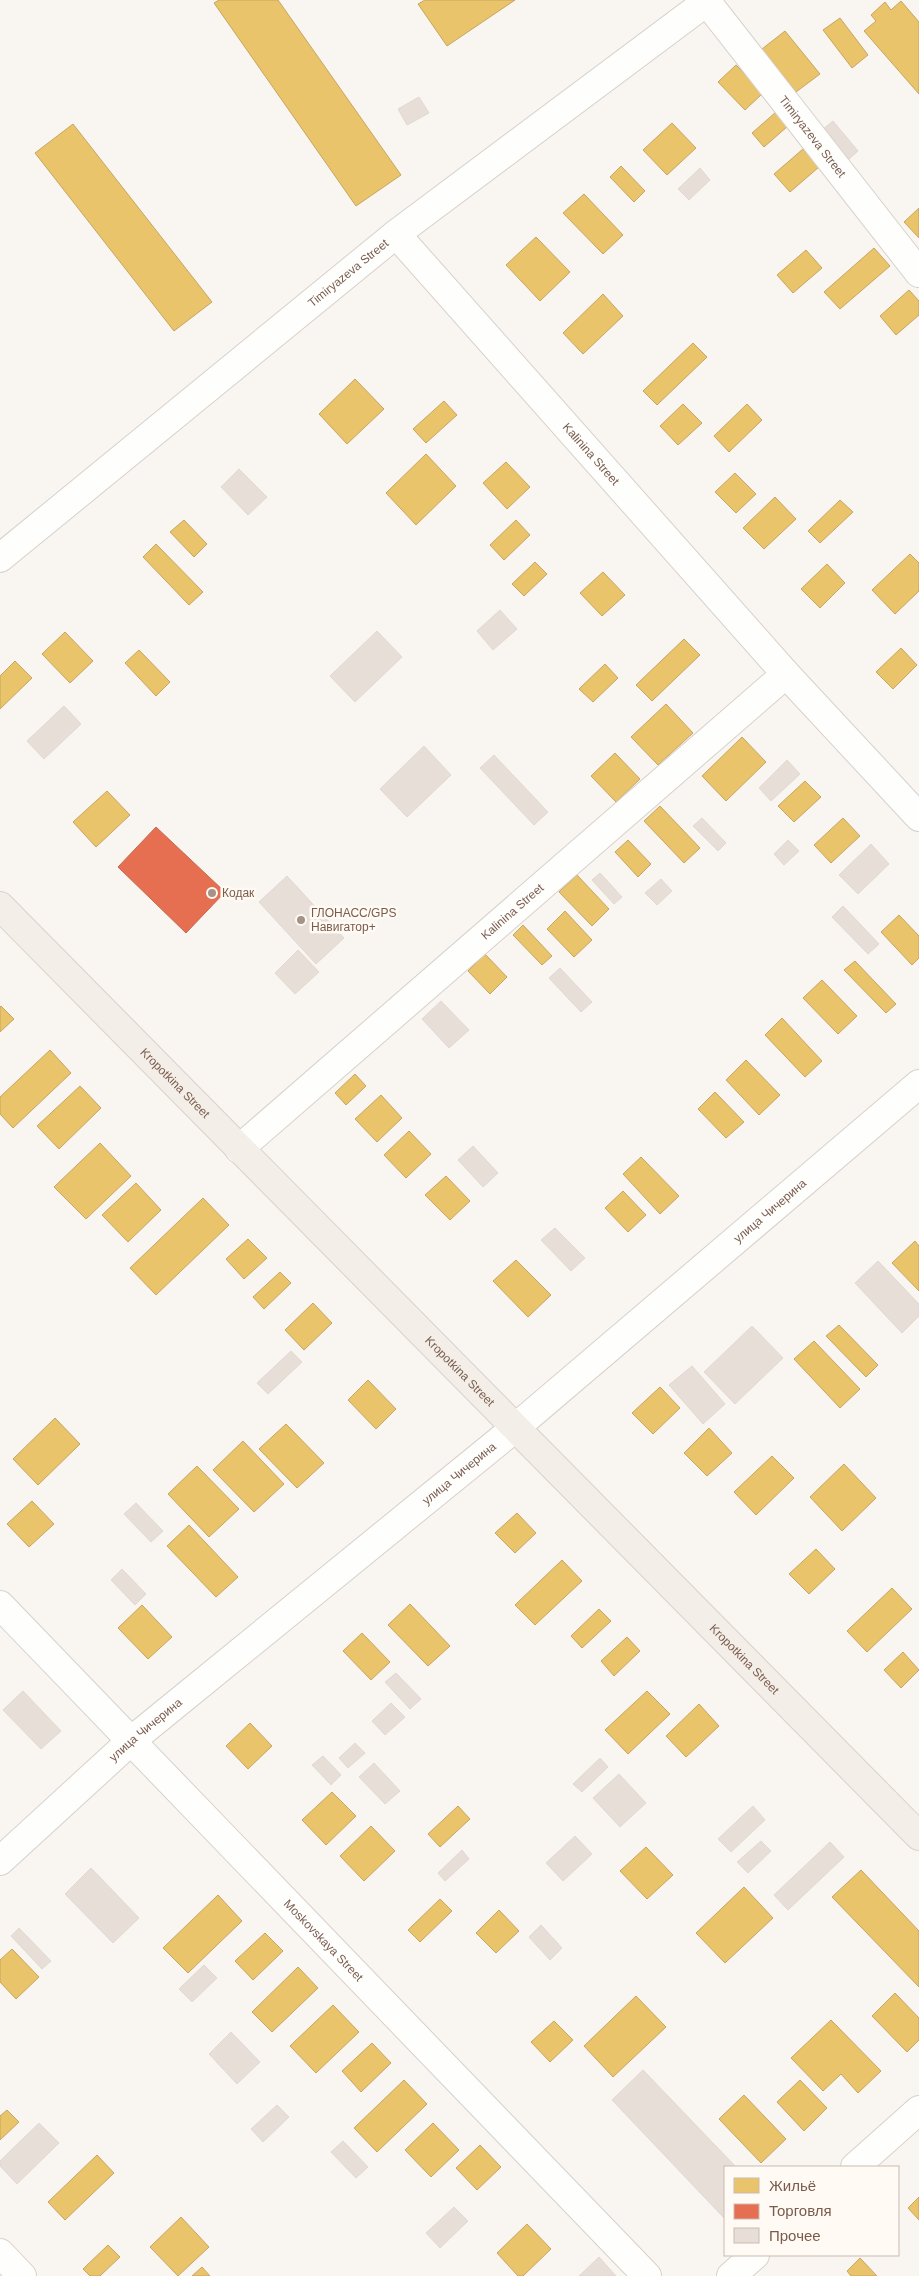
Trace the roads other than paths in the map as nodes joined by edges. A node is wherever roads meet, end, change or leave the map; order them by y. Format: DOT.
graph roads {
  1 [pos="708,1"];
  2 [pos="396,234"];
  3 [pos="919,273"];
  4 [pos="0,558"];
  5 [pos="786,674"];
  6 [pos="919,817"];
  7 [pos="0,906"];
  8 [pos="919,1084"];
  9 [pos="239,1149"];
  10 [pos="515,1428"];
  11 [pos="0,1605"];
  12 [pos="132,1740"];
  13 [pos="919,1836"];
  14 [pos="0,1860"];
  15 [pos="919,2110"];
  16 [pos="855,2166"];
  17 [pos="0,2253"];
  18 [pos="754,2256"];
  19 [pos="22,2276"];
  20 [pos="647,2276"];
  21 [pos="731,2276"];
  1 -- 2 [label="street, Timiryazeva Street"];
  1 -- 3 [label="street, Timiryazeva Street"];
  2 -- 4 [label="street, Timiryazeva Street"];
  2 -- 5 [label="street, Kalinina Street"];
  5 -- 6 [label="street, Kalinina Street"];
  5 -- 9 [label="street, Kalinina Street"];
  7 -- 9 [label="main road, Kropotkina Street"];
  8 -- 10 [label="street, улица Чичерина"];
  9 -- 10 [label="main road, Kropotkina Street"];
  10 -- 12 [label="street, улица Чичерина"];
  10 -- 13 [label="main road, Kropotkina Street"];
  11 -- 12 [label="street, Moskovskaya Street"];
  12 -- 14 [label="street, улица Чичерина"];
  12 -- 20 [label="street, Moskovskaya Street"];
  15 -- 16 [label="street"];
  17 -- 19 [label="street"];
  18 -- 21 [label="street"];
}
